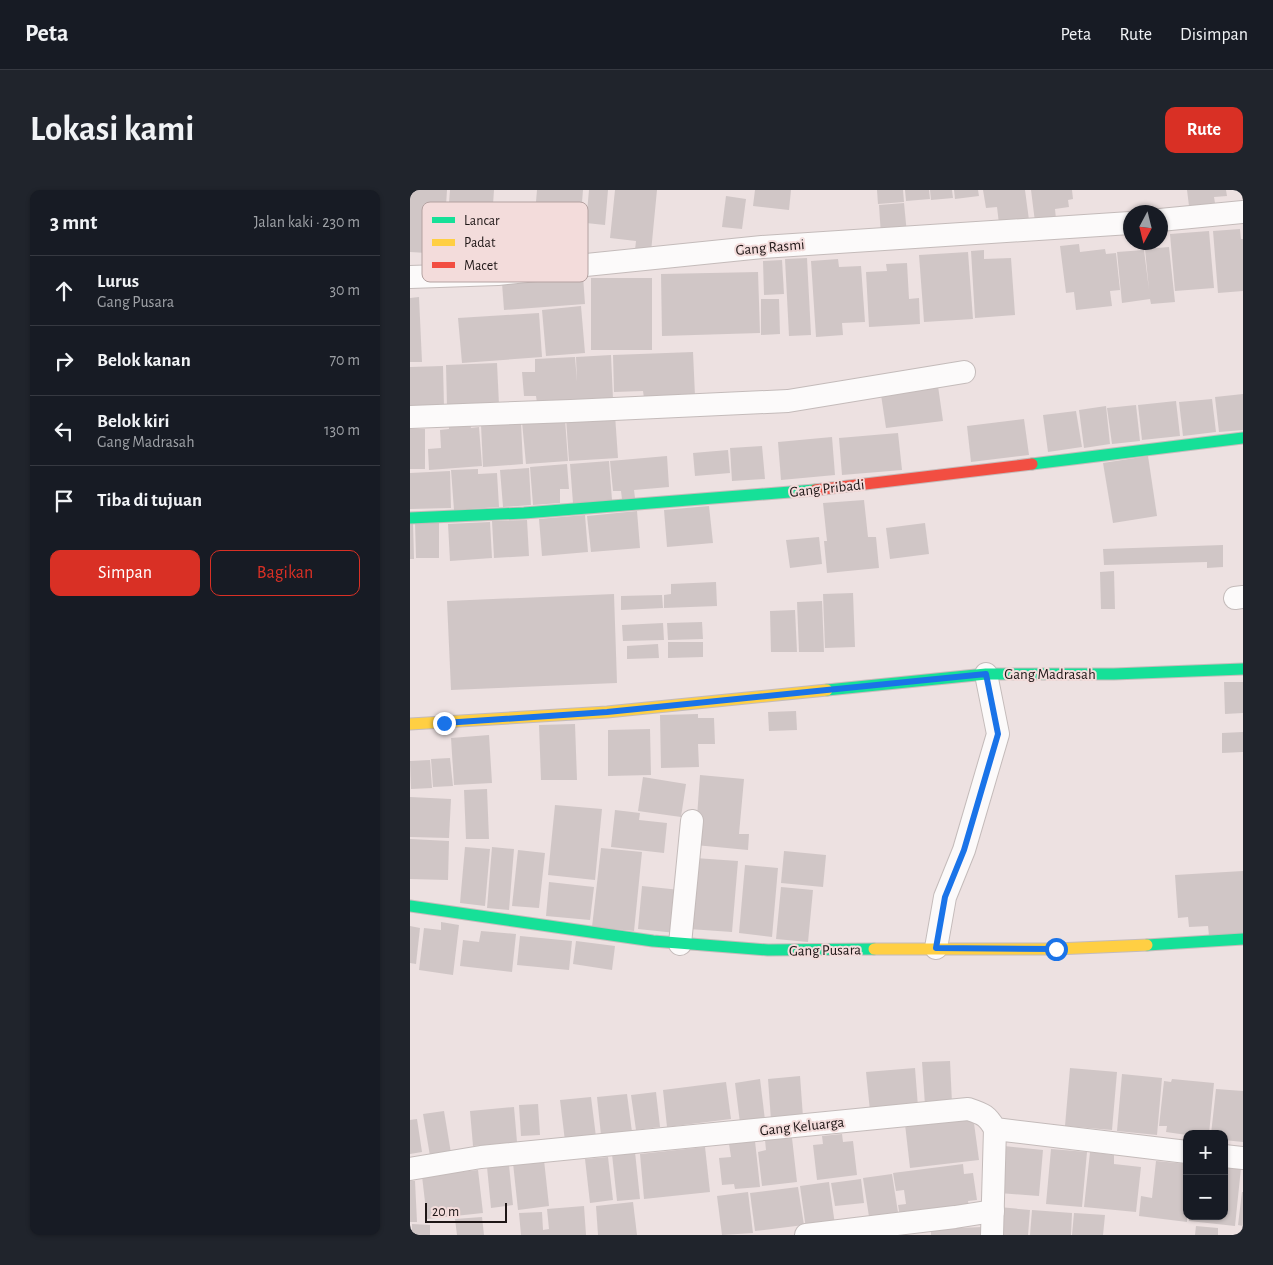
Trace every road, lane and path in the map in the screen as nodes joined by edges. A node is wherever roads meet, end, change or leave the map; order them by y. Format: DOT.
graph roads {
  1 [pos="1243,212"];
  2 [pos="1168,219"];
  3 [pos="1123,223"];
  4 [pos="588,265"];
  5 [pos="964,372"];
  6 [pos="410,417"];
  7 [pos="1243,438"];
  8 [pos="410,518"];
  9 [pos="1243,669"];
  10 [pos="986,674"];
  11 [pos="410,724"];
  12 [pos="692,821"];
  13 [pos="410,906"];
  14 [pos="1243,939"];
  15 [pos="680,944"];
  16 [pos="936,948"];
  17 [pos="996,1129"];
  18 [pos="1183,1152"];
  19 [pos="1228,1156"];
  20 [pos="1243,1158"];
  21 [pos="410,1169"];
  22 [pos="993,1211"];
  23 [pos="806,1235"];
  24 [pos="992,1235"];
  1 -- 2 [label="street"];
  3 -- 4 [label="street, Gang Rasmi"];
  5 -- 6 [label="street"];
  7 -- 8 [label="street, Gang Pribadi"];
  9 -- 10 [label="street, Gang Madrasah"];
  10 -- 11 [label="street, Gang Madrasah"];
  10 -- 16 [label="street"];
  12 -- 15 [label="street"];
  13 -- 15 [label="street, Gang Pusara"];
  14 -- 16 [label="street, Gang Pusara"];
  15 -- 16 [label="street, Gang Pusara"];
  17 -- 18 [label="street"];
  17 -- 21 [label="street, Gang Keluarga"];
  17 -- 22 [label="street"];
  19 -- 20 [label="street"];
  22 -- 23 [label="street"];
  22 -- 24 [label="street"];
}
